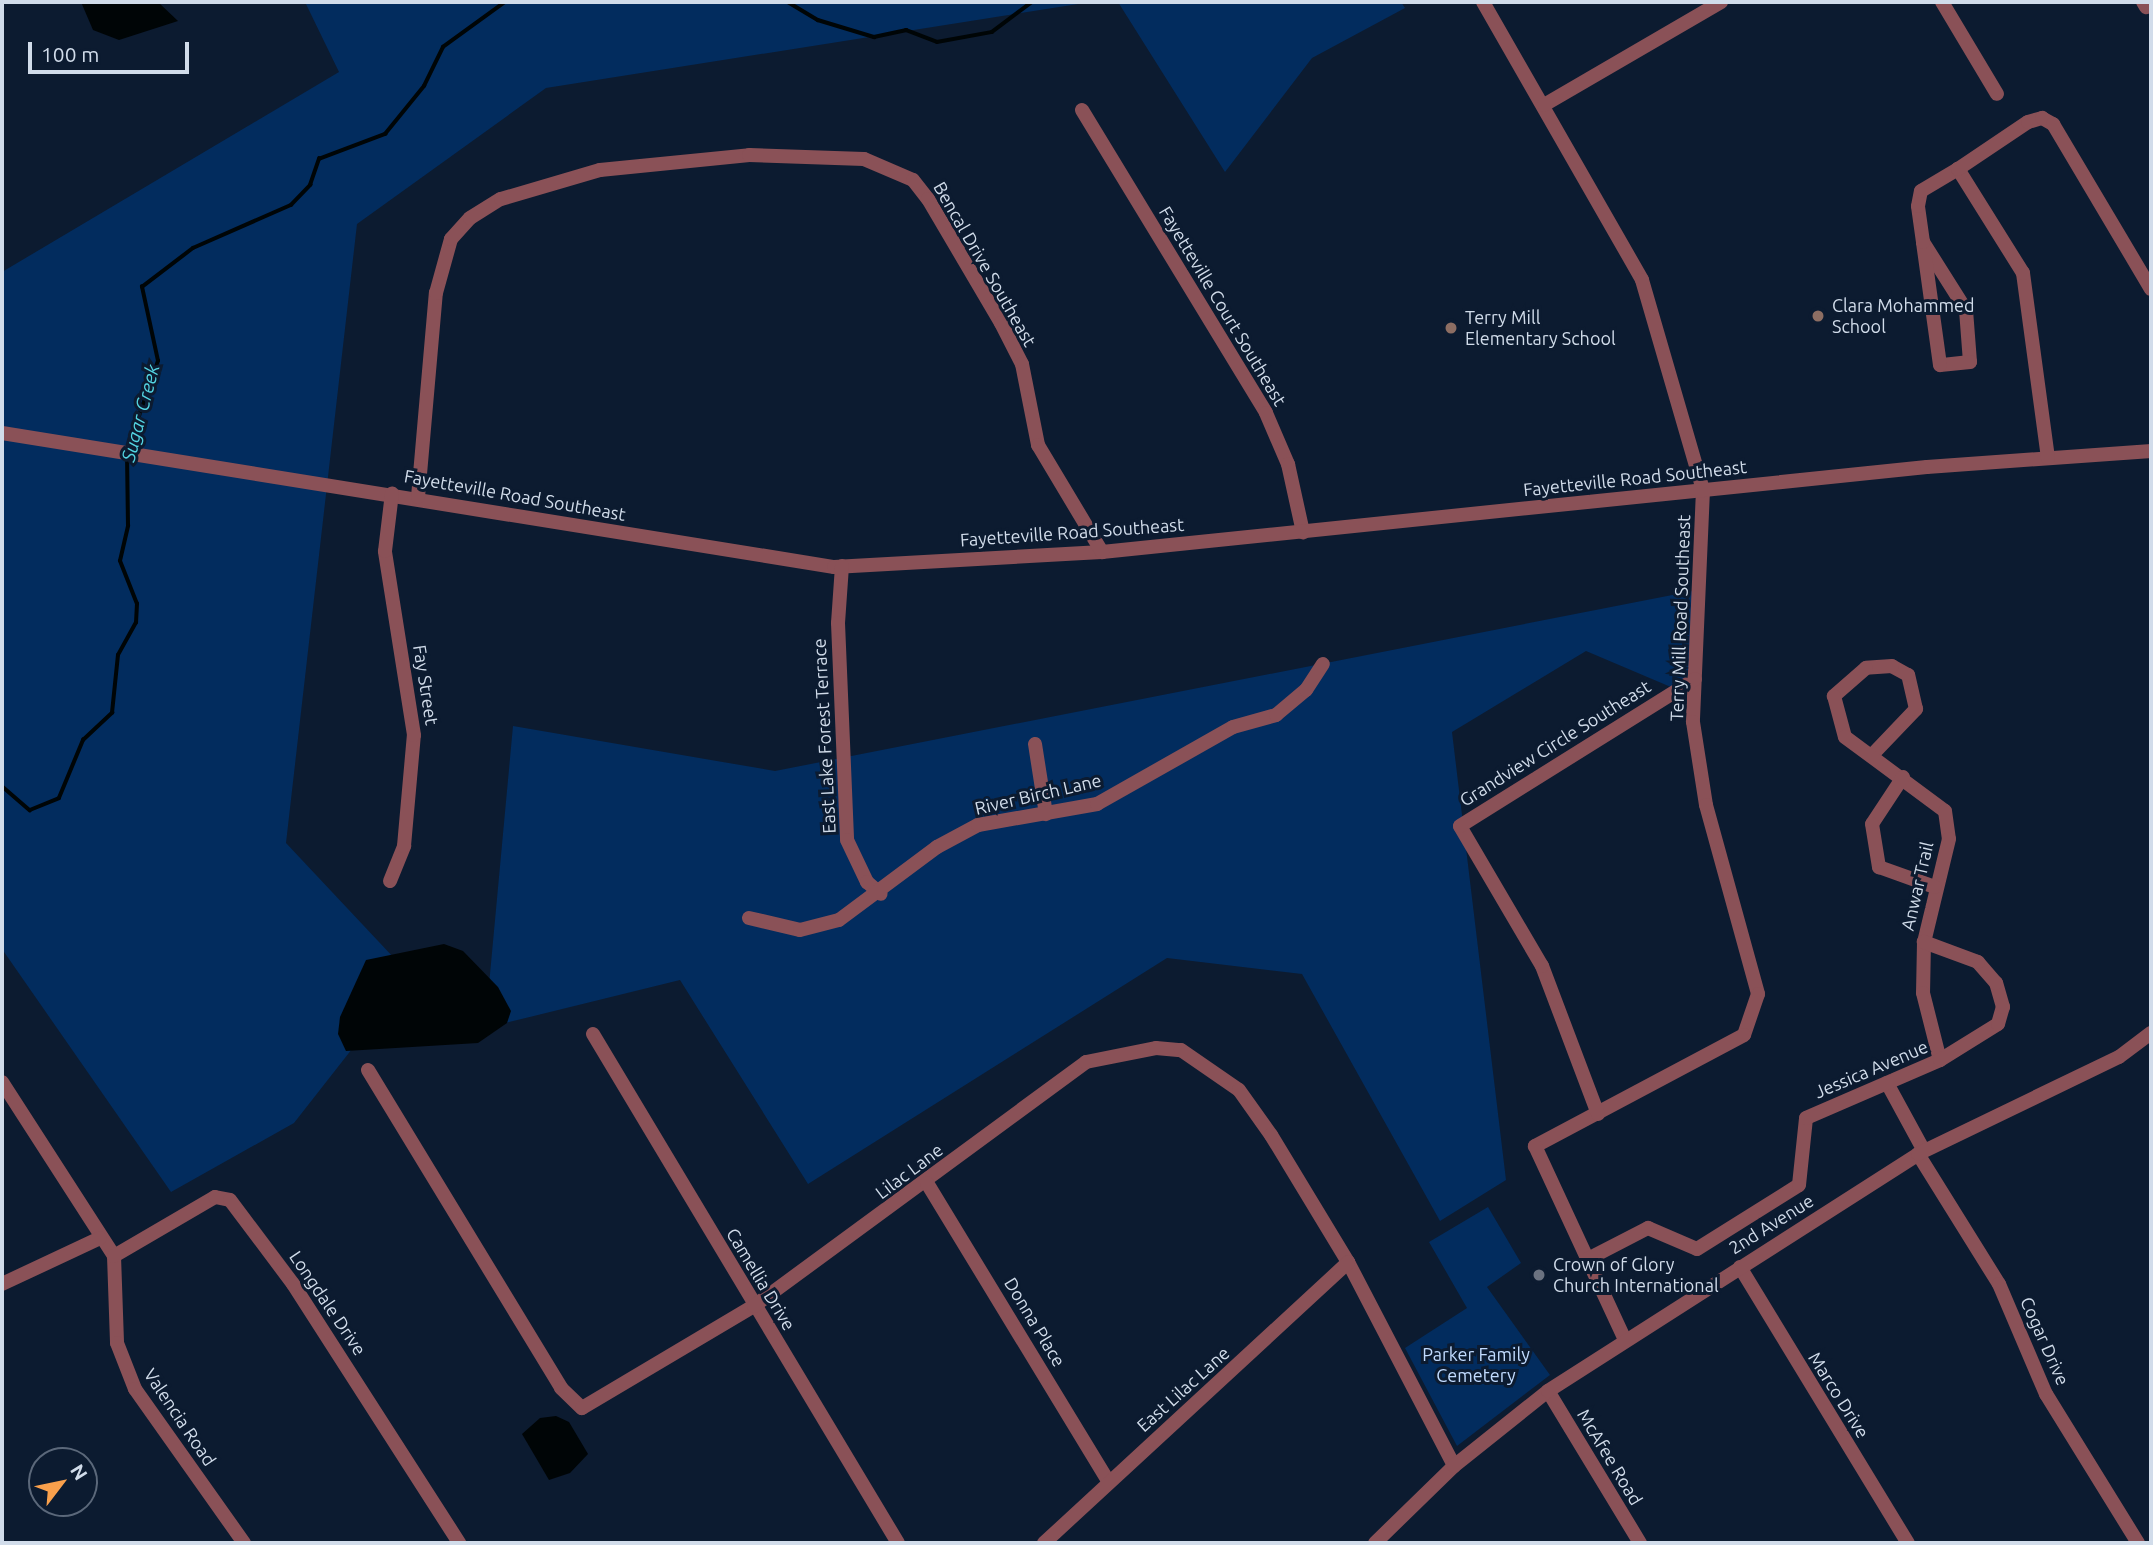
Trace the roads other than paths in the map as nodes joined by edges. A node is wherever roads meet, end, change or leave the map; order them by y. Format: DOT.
graph roads {
  1 [pos="1483,2"];
  2 [pos="1721,2"];
  3 [pos="1942,2"];
  4 [pos="1997,94"];
  5 [pos="1544,105"];
  6 [pos="1082,110"];
  7 [pos="1958,169"];
  8 [pos="1923,242"];
  9 [pos="2151,289"];
  10 [pos="2,433"];
  11 [pos="2151,451"];
  12 [pos="2048,458"];
  13 [pos="1703,490"];
  14 [pos="392,493"];
  15 [pos="418,497"];
  16 [pos="1303,532"];
  17 [pos="1102,552"];
  18 [pos="842,566"];
  19 [pos="1323,664"];
  20 [pos="1695,679"];
  21 [pos="1035,744"];
  22 [pos="1874,753"];
  23 [pos="1903,777"];
  24 [pos="1046,814"];
  25 [pos="390,881"];
  26 [pos="1935,887"];
  27 [pos="880,894"];
  28 [pos="749,918"];
  29 [pos="1924,942"];
  30 [pos="2151,1033"];
  31 [pos="593,1034"];
  32 [pos="1940,1060"];
  33 [pos="368,1070"];
  34 [pos="2,1082"];
  35 [pos="1887,1083"];
  36 [pos="1598,1114"];
  37 [pos="1921,1153"];
  38 [pos="927,1183"];
  39 [pos="100,1238"];
  40 [pos="114,1256"];
  41 [pos="1586,1260"];
  42 [pos="1348,1262"];
  43 [pos="1740,1267"];
  44 [pos="2,1284"];
  45 [pos="754,1307"];
  46 [pos="1625,1340"];
  47 [pos="1548,1391"];
  48 [pos="1454,1466"];
  49 [pos="1109,1482"];
  50 [pos="244,1543"];
  51 [pos="459,1543"];
  52 [pos="898,1543"];
  53 [pos="1044,1543"];
  54 [pos="1375,1543"];
  55 [pos="1640,1543"];
  56 [pos="1908,1543"];
  57 [pos="2138,1543"];
  1 -- 5 [label="street, Terry Mill Road Southeast"];
  2 -- 5 [label="street"];
  3 -- 4 [label="street"];
  5 -- 13 [label="street, Terry Mill Road Southeast"];
  6 -- 16 [label="street, Fayetteville Court Southeast"];
  7 -- 8 [label="street"];
  7 -- 9 [label="street"];
  7 -- 12 [label="street"];
  8 -- 8 [label="street"];
  10 -- 14 [label="street, Fayetteville Road Southeast"];
  11 -- 12 [label="street, Fayetteville Road Southeast"];
  12 -- 13 [label="street, Fayetteville Road Southeast"];
  13 -- 16 [label="street, Fayetteville Road Southeast"];
  13 -- 20 [label="street, Terry Mill Road Southeast"];
  14 -- 15 [label="street, Fayetteville Road Southeast"];
  14 -- 25 [label="street, Fay Street"];
  15 -- 17 [label="street, Bencal Drive Southeast"];
  15 -- 18 [label="street, Fayetteville Road Southeast"];
  16 -- 17 [label="street, Fayetteville Road Southeast"];
  17 -- 18 [label="street, Fayetteville Road Southeast"];
  18 -- 27 [label="street, East Lake Forest Terrace"];
  19 -- 24 [label="street, River Birch Lane"];
  20 -- 36 [label="street, Terry Mill Road Southeast"];
  20 -- 36 [label="street, Grandview Circle Southeast"];
  21 -- 24 [label="street"];
  22 -- 22 [label="street, Anwar Trail"];
  22 -- 23 [label="street, Anwar Trail"];
  23 -- 26 [label="street, Anwar Trail"];
  23 -- 26 [label="street"];
  24 -- 27 [label="street, River Birch Lane"];
  26 -- 29 [label="street, Anwar Trail"];
  27 -- 28 [label="street, River Birch Lane"];
  29 -- 32 [label="street, Anwar Trail"];
  29 -- 32 [label="street, Jessica Avenue"];
  30 -- 37 [label="street, 2nd Avenue"];
  31 -- 45 [label="street, Camellia Drive"];
  32 -- 35 [label="street, Jessica Avenue"];
  33 -- 45 [label="street, Lilac Lane"];
  34 -- 39 [label="street"];
  35 -- 37 [label="street, Cogar Drive"];
  35 -- 41 [label="street, Jessica Avenue"];
  36 -- 41 [label="street, Terry Mill Road Southeast"];
  37 -- 43 [label="street, 2nd Avenue"];
  37 -- 57 [label="street, Cogar Drive"];
  38 -- 42 [label="street, Lilac Lane"];
  38 -- 45 [label="street, Lilac Lane"];
  38 -- 49 [label="street, Donna Place"];
  39 -- 40 [label="street"];
  39 -- 44 [label="street"];
  40 -- 50 [label="street, Valencia Road"];
  40 -- 51 [label="street, Longdale Drive"];
  41 -- 46 [label="street, Terry Mill Road Southeast"];
  42 -- 48 [label="street, Lilac Lane"];
  42 -- 49 [label="street, East Lilac Lane"];
  43 -- 46 [label="street, 2nd Avenue"];
  43 -- 56 [label="street, Marco Drive"];
  45 -- 52 [label="street, Camellia Drive"];
  46 -- 47 [label="street, 2nd Avenue"];
  47 -- 48 [label="street, 2nd Avenue"];
  47 -- 55 [label="street, McAfee Road"];
  48 -- 54 [label="street, 2nd Avenue"];
  49 -- 53 [label="street, East Lilac Lane"];
}
